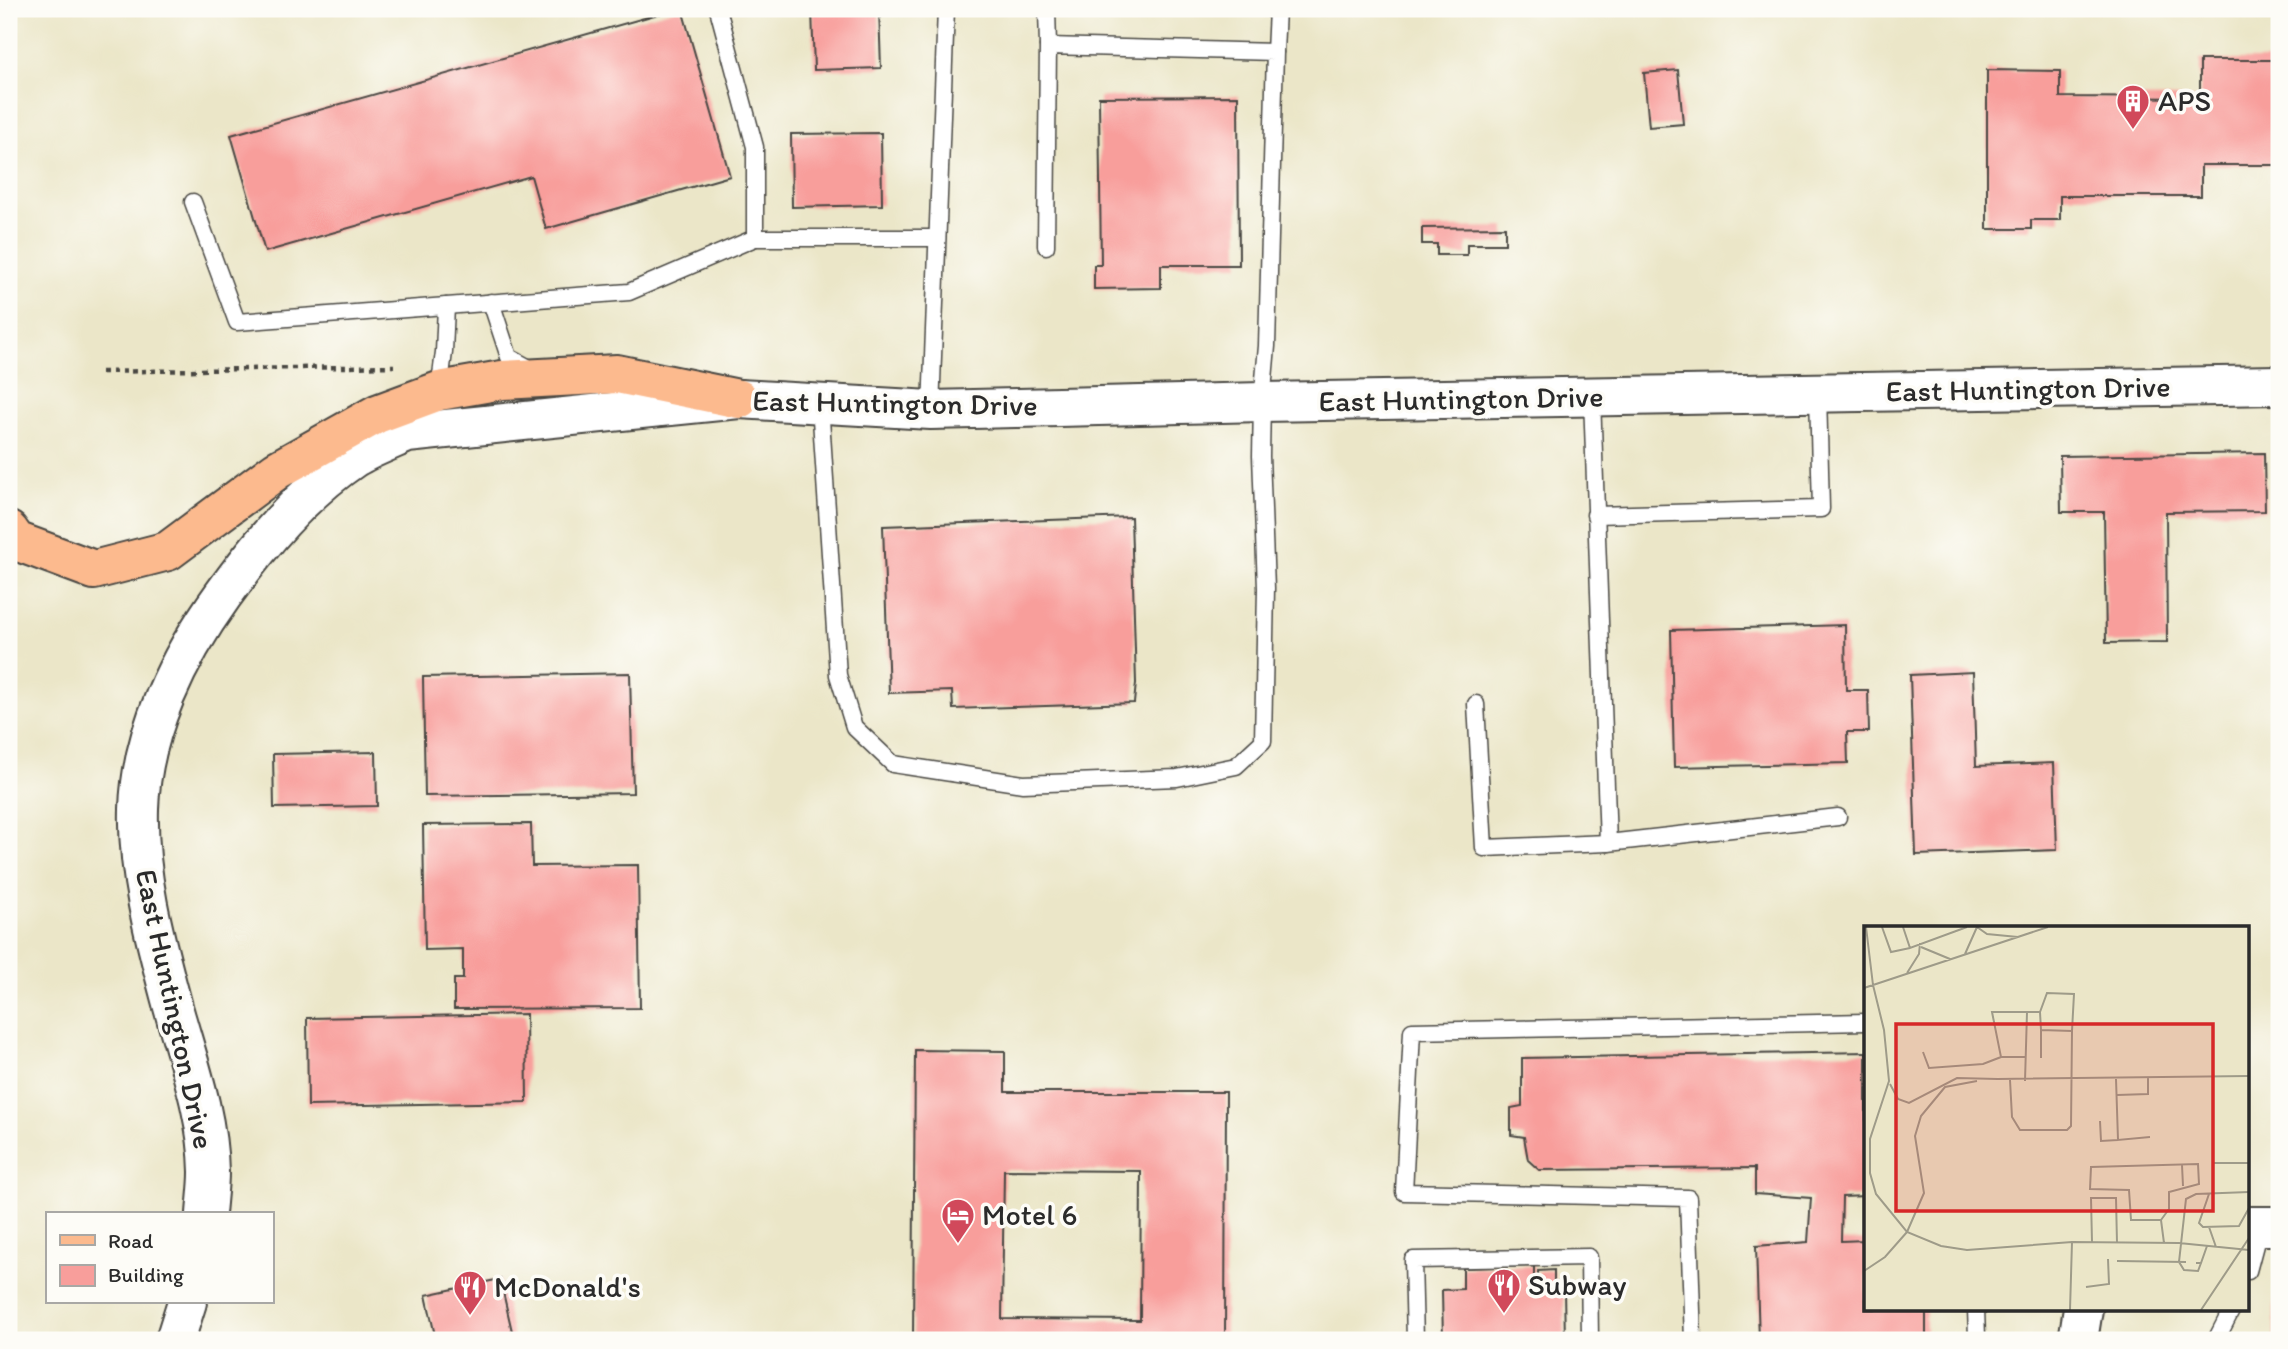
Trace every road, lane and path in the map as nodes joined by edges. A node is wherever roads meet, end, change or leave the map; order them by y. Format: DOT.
graph roads {
  1 [pos="718,9"];
  2 [pos="946,9"];
  3 [pos="1047,9"];
  4 [pos="1277,9"];
  5 [pos="1048,46"];
  6 [pos="1275,52"];
  7 [pos="193,202"];
  8 [pos="755,238"];
  9 [pos="937,238"];
  10 [pos="1046,246"];
  11 [pos="491,302"];
  12 [pos="446,306"];
  13 [pos="402,365"];
  14 [pos="101,372"];
  15 [pos="547,378"];
  16 [pos="2279,385"];
  17 [pos="439,391"];
  18 [pos="1818,393"];
  19 [pos="1592,398"];
  20 [pos="739,399"];
  21 [pos="1262,402"];
  22 [pos="820,404"];
  23 [pos="931,410"];
  24 [pos="1595,515"];
  25 [pos="9,531"];
  26 [pos="1476,704"];
  27 [pos="1838,817"];
  28 [pos="1608,843"];
  29 [pos="1864,1022"];
  30 [pos="206,1212"];
  31 [pos="2262,1226"];
  32 [pos="2250,1265"];
  33 [pos="186,1304"];
  34 [pos="1976,1310"];
  35 [pos="2083,1310"];
  36 [pos="2231,1310"];
  37 [pos="175,1340"];
  38 [pos="1415,1340"];
  39 [pos="1590,1340"];
  40 [pos="1693,1340"];
  41 [pos="1974,1340"];
  42 [pos="2078,1340"];
  43 [pos="2216,1340"];
  1 -- 8 [label="lane"];
  2 -- 9 [label="lane"];
  3 -- 5 [label="lane"];
  4 -- 6 [label="lane"];
  5 -- 6 [label="lane"];
  5 -- 10 [label="lane"];
  6 -- 21 [label="lane"];
  7 -- 12 [label="lane"];
  8 -- 9 [label="lane"];
  8 -- 11 [label="lane"];
  9 -- 23 [label="lane"];
  11 -- 12 [label="lane"];
  11 -- 15 [label="lane"];
  12 -- 17 [label="lane"];
  13 -- 14 [label="path"];
  15 -- 17 [label="main road"];
  15 -- 20 [label="main road"];
  16 -- 18 [label="street, East Huntington Drive"];
  17 -- 25 [label="main road"];
  18 -- 19 [label="street, East Huntington Drive"];
  18 -- 24 [label="lane"];
  19 -- 21 [label="street, East Huntington Drive"];
  19 -- 24 [label="lane"];
  20 -- 22 [label="street, East Huntington Drive"];
  20 -- 30 [label="street, East Huntington Drive"];
  21 -- 22 [label="lane"];
  21 -- 23 [label="street, East Huntington Drive"];
  22 -- 23 [label="street, East Huntington Drive"];
  24 -- 28 [label="lane"];
  26 -- 28 [label="lane"];
  27 -- 28 [label="lane"];
  29 -- 40 [label="lane"];
  31 -- 32 [label="lane"];
  33 -- 37 [label="street"];
  34 -- 41 [label="lane"];
  35 -- 42 [label="street"];
  36 -- 43 [label="lane"];
  38 -- 39 [label="lane"];
}
